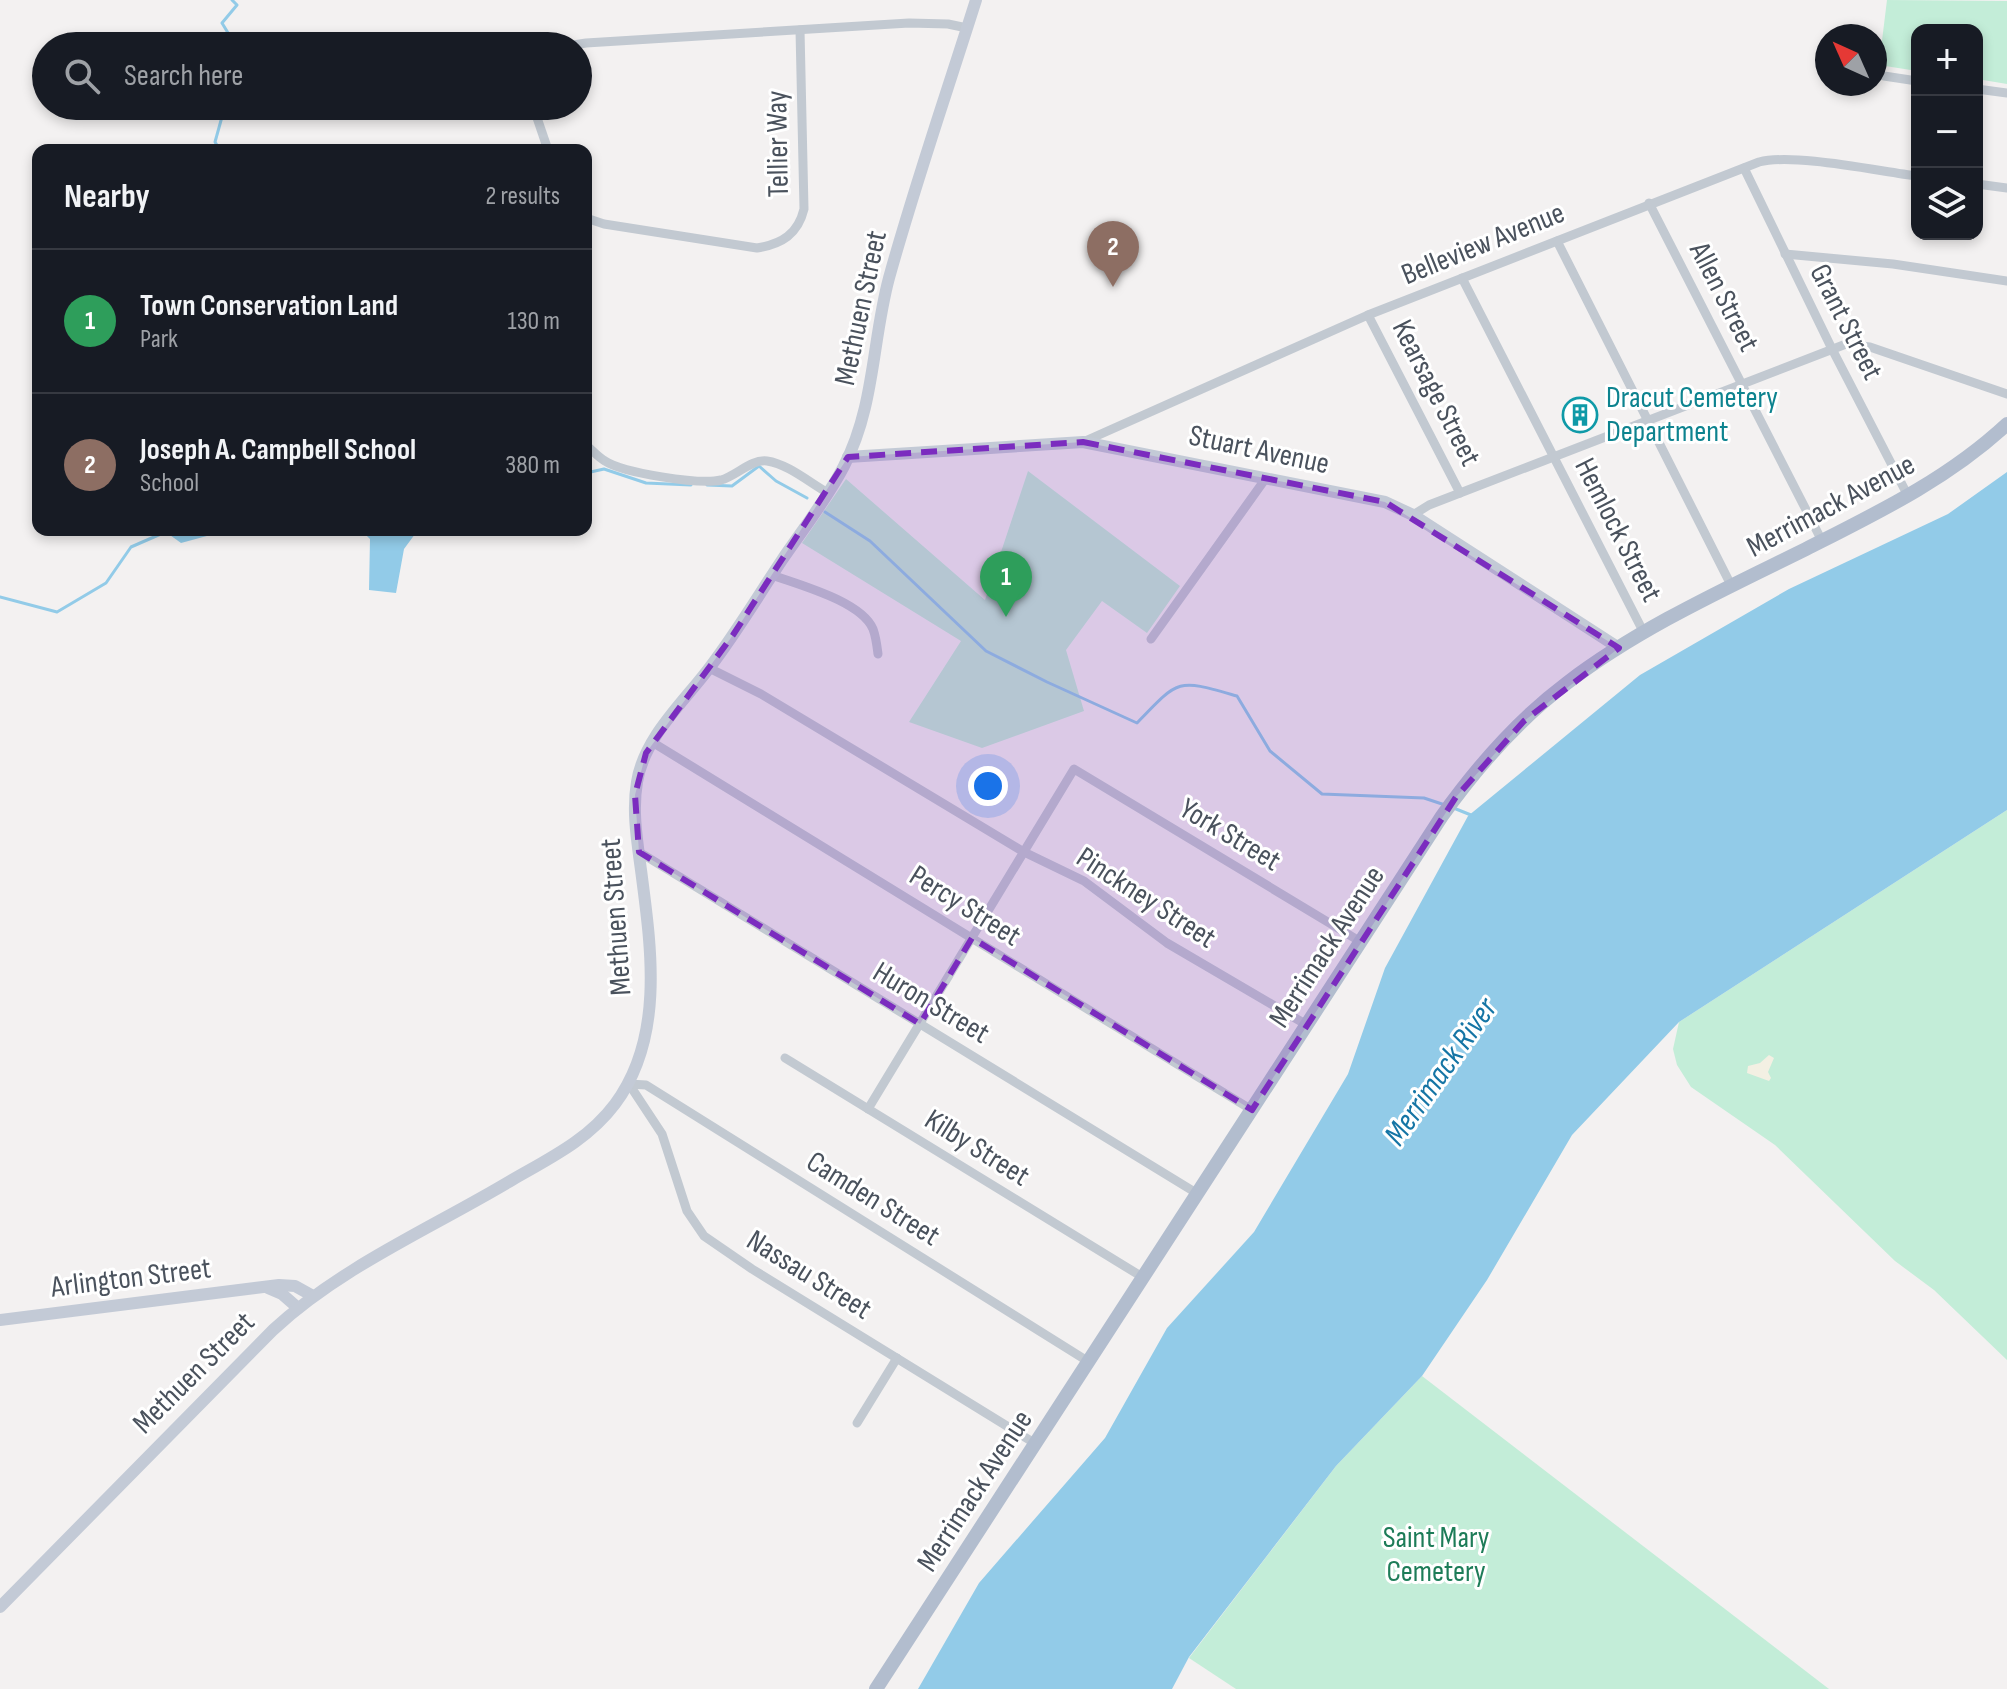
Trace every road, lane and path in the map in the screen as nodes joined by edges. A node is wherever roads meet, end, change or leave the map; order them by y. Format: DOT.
graph roads {
  1 [pos="976,0"];
  2 [pos="967,28"];
  3 [pos="800,30"];
  4 [pos="592,43"];
  5 [pos="1887,76"];
  6 [pos="1911,80"];
  7 [pos="1983,90"];
  8 [pos="2007,93"];
  9 [pos="538,120"];
  10 [pos="546,144"];
  11 [pos="1744,168"];
  12 [pos="1911,175"];
  13 [pos="1983,185"];
  14 [pos="2007,188"];
  15 [pos="1649,203"];
  16 [pos="592,220"];
  17 [pos="1557,241"];
  18 [pos="1785,254"];
  19 [pos="1462,278"];
  20 [pos="2007,281"];
  21 [pos="1368,315"];
  22 [pos="1832,349"];
  23 [pos="1742,384"];
  24 [pos="2007,394"];
  25 [pos="1648,420"];
  26 [pos="2007,424"];
  27 [pos="1083,442"];
  28 [pos="592,451"];
  29 [pos="848,457"];
  30 [pos="1554,457"];
  31 [pos="1266,478"];
  32 [pos="828,493"];
  33 [pos="1460,493"];
  34 [pos="1908,496"];
  35 [pos="1413,515"];
  36 [pos="1822,541"];
  37 [pos="772,575"];
  38 [pos="1732,587"];
  39 [pos="1644,633"];
  40 [pos="1151,639"];
  41 [pos="1619,648"];
  42 [pos="878,654"];
  43 [pos="709,668"];
  44 [pos="652,742"];
  45 [pos="639,852"];
  46 [pos="1024,852"];
  47 [pos="972,938"];
  48 [pos="1361,942"];
  49 [pos="920,1024"];
  50 [pos="1307,1025"];
  51 [pos="785,1058"];
  52 [pos="629,1084"];
  53 [pos="868,1109"];
  54 [pos="1252,1110"];
  55 [pos="1198,1194"];
  56 [pos="1144,1278"];
  57 [pos="268,1288"];
  58 [pos="313,1296"];
  59 [pos="298,1308"];
  60 [pos="0,1320"];
  61 [pos="897,1358"];
  62 [pos="1089,1362"];
  63 [pos="857,1423"];
  64 [pos="1036,1444"];
  65 [pos="0,1607"];
  66 [pos="876,1689"];
  1 -- 2 [label="street, Methuen Street"];
  2 -- 3 [label="street"];
  2 -- 29 [label="street, Methuen Street"];
  3 -- 4 [label="street"];
  3 -- 16 [label="street, Tellier Way"];
  5 -- 6 [label="street"];
  7 -- 8 [label="street"];
  9 -- 10 [label="street"];
  11 -- 12 [label="street, Belleview Avenue"];
  11 -- 15 [label="street, Belleview Avenue"];
  11 -- 18 [label="street, Grant Street"];
  13 -- 14 [label="street"];
  15 -- 17 [label="street, Belleview Avenue"];
  15 -- 23 [label="street, Allen Street"];
  17 -- 19 [label="street, Belleview Avenue"];
  17 -- 25 [label="street"];
  18 -- 20 [label="street"];
  18 -- 22 [label="street, Grant Street"];
  19 -- 21 [label="street, Belleview Avenue"];
  19 -- 30 [label="street, Hemlock Street"];
  21 -- 27 [label="street, Belleview Avenue"];
  21 -- 33 [label="street, Kearsage Street"];
  22 -- 23 [label="street"];
  22 -- 24 [label="street"];
  22 -- 34 [label="street, Grant Street"];
  23 -- 25 [label="street"];
  23 -- 36 [label="street, Allen Street"];
  25 -- 30 [label="street"];
  25 -- 38 [label="street"];
  26 -- 34 [label="main road, Merrimack Avenue"];
  27 -- 29 [label="street, Stuart Avenue"];
  27 -- 31 [label="street, Stuart Avenue"];
  28 -- 32 [label="street"];
  29 -- 32 [label="street, Methuen Street"];
  30 -- 33 [label="street"];
  30 -- 39 [label="street, Hemlock Street"];
  31 -- 35 [label="street, Stuart Avenue"];
  31 -- 40 [label="street"];
  32 -- 37 [label="street, Methuen Street"];
  33 -- 35 [label="street"];
  34 -- 36 [label="main road, Merrimack Avenue"];
  35 -- 41 [label="street, Stuart Avenue"];
  36 -- 38 [label="main road, Merrimack Avenue"];
  37 -- 42 [label="street"];
  37 -- 43 [label="street, Methuen Street"];
  38 -- 39 [label="main road, Merrimack Avenue"];
  39 -- 41 [label="main road, Merrimack Avenue"];
  41 -- 48 [label="main road, Merrimack Avenue"];
  43 -- 44 [label="street, Methuen Street"];
  43 -- 46 [label="street, Pinckney Street"];
  44 -- 45 [label="street, Methuen Street"];
  44 -- 47 [label="street, Percy Street"];
  45 -- 49 [label="street, Huron Street"];
  45 -- 52 [label="street, Methuen Street"];
  46 -- 47 [label="street"];
  46 -- 48 [label="street, York Street"];
  46 -- 50 [label="street, Pinckney Street"];
  47 -- 49 [label="street"];
  47 -- 54 [label="street, Percy Street"];
  48 -- 50 [label="main road, Merrimack Avenue"];
  49 -- 53 [label="street"];
  49 -- 55 [label="street, Huron Street"];
  50 -- 54 [label="main road, Merrimack Avenue"];
  51 -- 53 [label="street, Kilby Street"];
  52 -- 58 [label="street, Methuen Street"];
  52 -- 61 [label="street, Nassau Street"];
  52 -- 62 [label="street, Camden Street"];
  53 -- 56 [label="street, Kilby Street"];
  54 -- 55 [label="main road, Merrimack Avenue"];
  55 -- 56 [label="main road, Merrimack Avenue"];
  56 -- 62 [label="main road, Merrimack Avenue"];
  57 -- 58 [label="street, Arlington Street"];
  57 -- 59 [label="street"];
  57 -- 60 [label="street, Arlington Street"];
  58 -- 59 [label="street, Methuen Street"];
  59 -- 65 [label="street, Methuen Street"];
  61 -- 63 [label="street"];
  61 -- 64 [label="street, Nassau Street"];
  62 -- 64 [label="main road, Merrimack Avenue"];
  64 -- 66 [label="main road, Merrimack Avenue"];
}
